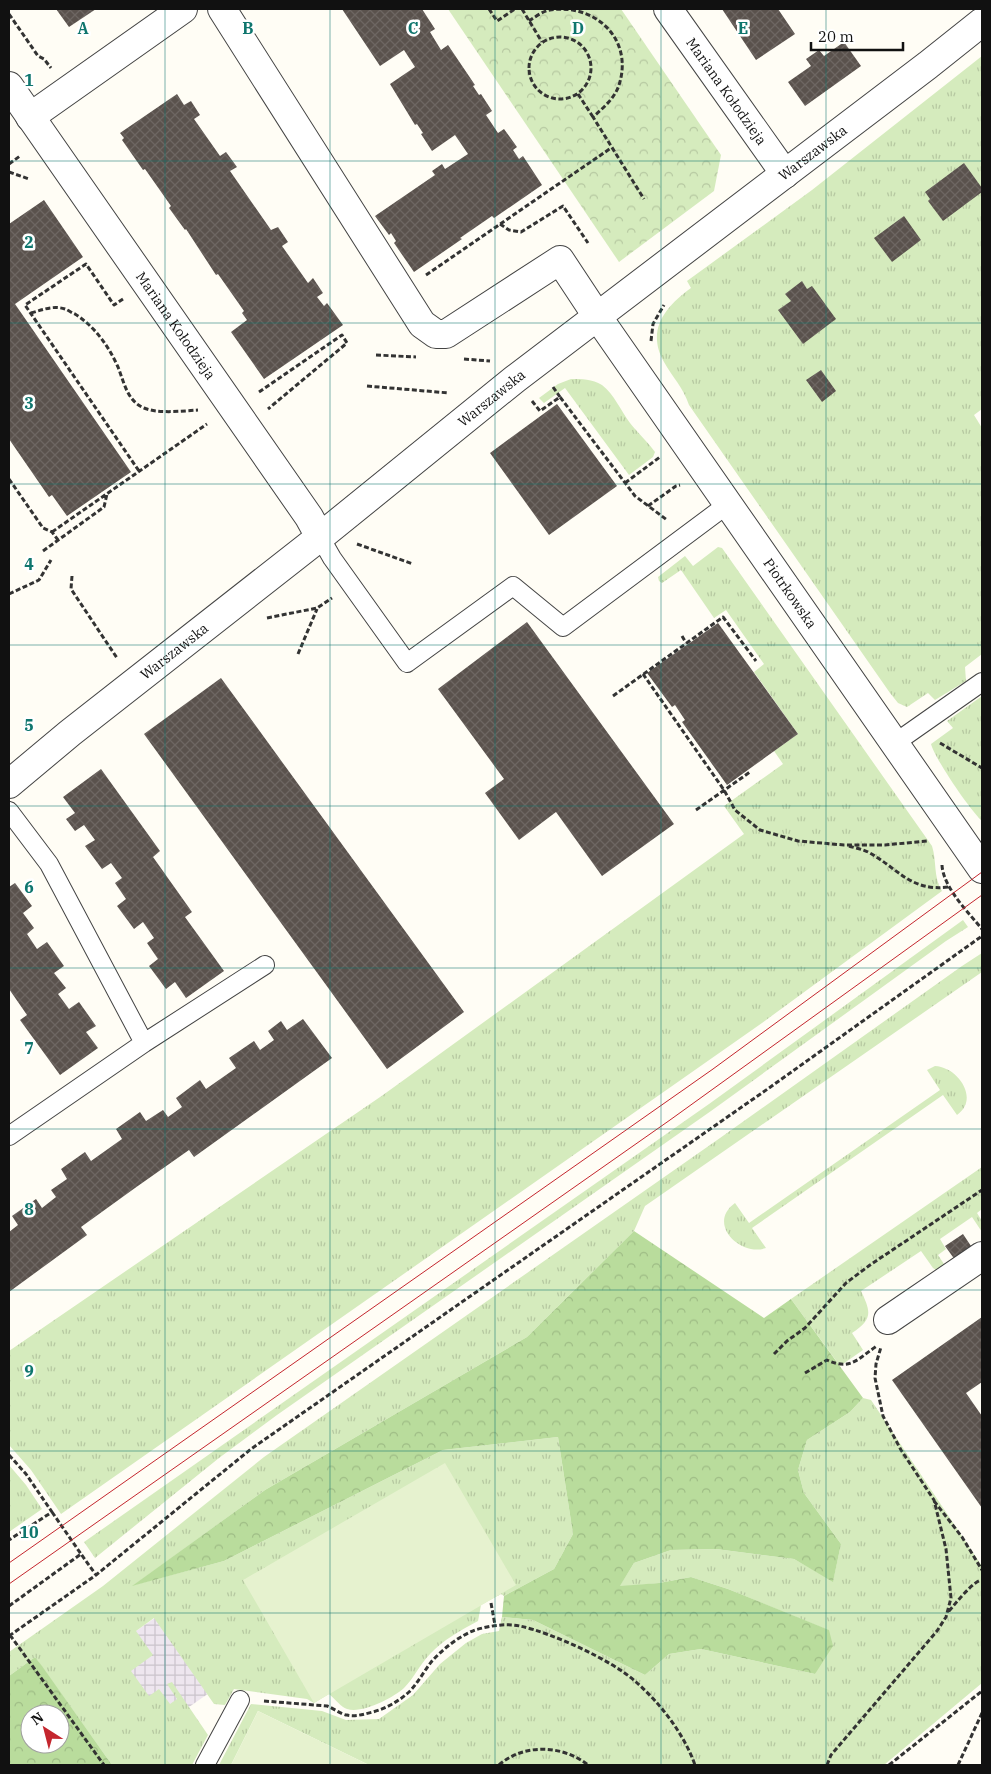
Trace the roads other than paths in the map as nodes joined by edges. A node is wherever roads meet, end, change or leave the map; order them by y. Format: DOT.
graph roads {
  1 [pos="183,9"];
  2 [pos="222,9"];
  3 [pos="668,9"];
  4 [pos="982,22"];
  5 [pos="9,86"];
  6 [pos="30,116"];
  7 [pos="785,174"];
  8 [pos="597,316"];
  9 [pos="728,504"];
  10 [pos="320,536"];
  11 [pos="982,682"];
  12 [pos="894,743"];
  13 [pos="9,784"];
  14 [pos="9,811"];
  15 [pos="982,869"];
  16 [pos="265,965"];
  17 [pos="144,1043"];
  18 [pos="9,1136"];
  19 [pos="982,1256"];
  20 [pos="888,1320"];
  21 [pos="240,1700"];
  22 [pos="205,1765"];
  1 -- 6 [label="street"];
  2 -- 8 [label="street, Piotrkowska"];
  3 -- 7 [label="street, Mariana Kołodzieja"];
  4 -- 7 [label="street, Warszawska"];
  5 -- 6 [label="street, Mariana Kołodzieja"];
  6 -- 10 [label="street, Mariana Kołodzieja"];
  7 -- 8 [label="street, Warszawska"];
  8 -- 9 [label="street, Piotrkowska"];
  8 -- 10 [label="street, Warszawska"];
  9 -- 10 [label="lane"];
  9 -- 12 [label="street, Piotrkowska"];
  10 -- 13 [label="street, Warszawska"];
  11 -- 12 [label="lane"];
  12 -- 15 [label="street, Piotrkowska"];
  14 -- 17 [label="lane"];
  16 -- 17 [label="lane"];
  17 -- 18 [label="lane"];
  19 -- 20 [label="street"];
  21 -- 22 [label="lane"];
}
